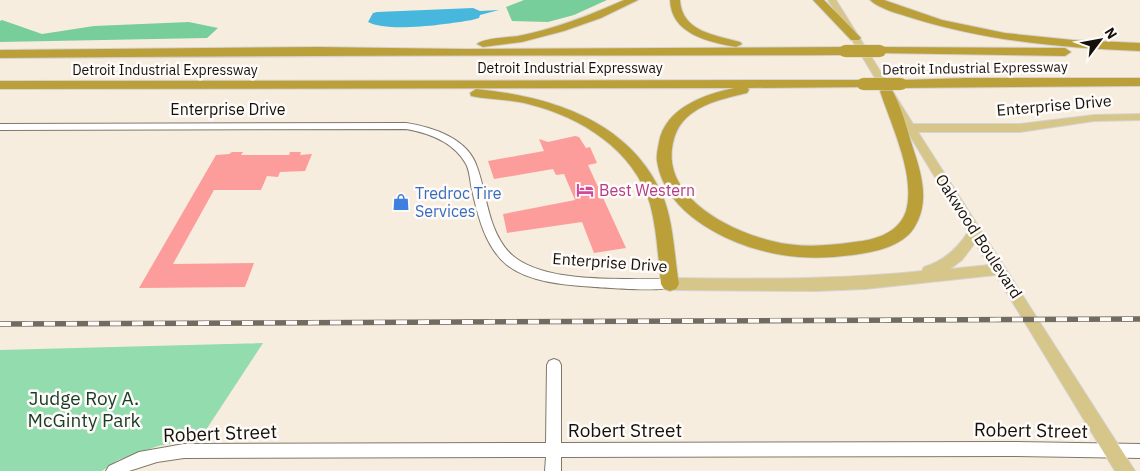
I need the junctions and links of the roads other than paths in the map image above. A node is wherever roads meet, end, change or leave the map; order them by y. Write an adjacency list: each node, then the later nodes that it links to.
1 (633, 0): 10 (highway)
2 (675, 0): 8 (highway)
3 (818, 0): 6 (highway)
4 (832, 0): 6 (main road, Oakwood Boulevard)
5 (875, 0): 7 (highway)
6 (855, 38): 18 (main road, Oakwood Boulevard)
7 (1140, 47)
8 (775, 51): 9 (highway, Detroit Industrial Expressway); 10 (highway, Detroit Industrial Expressway)
9 (845, 51): 11 (highway, Detroit Industrial Expressway, bridge)
10 (317, 52): 12 (highway, Detroit Industrial Expressway)
11 (1140, 53)
12 (0, 54)
13 (1140, 82): 15 (highway, Detroit Industrial Expressway, bridge)
14 (828, 84): 15 (highway, Detroit Industrial Expressway); 17 (highway, Detroit Industrial Expressway); 18 (highway)
15 (863, 84)
16 (0, 85): 17 (highway, Detroit Industrial Expressway)
17 (249, 85): 25 (highway)
18 (886, 90): 21 (main road, Oakwood Boulevard)
19 (1140, 117): 21 (main road, Enterprise Drive)
20 (0, 127): 25 (street, Enterprise Drive)
21 (912, 128): 22 (main road, Oakwood Boulevard)
22 (975, 232): 23 (main road, Oakwood Boulevard); 24 (main road)
23 (1000, 269): 24 (main road, Enterprise Drive); 28 (main road, Oakwood Boulevard)
24 (894, 279): 25 (main road, Enterprise Drive)
25 (670, 284)
26 (554, 365): 27 (street)
27 (554, 450): 28 (street, Robert Street); 30 (street, Robert Street); 31 (street)
28 (1114, 451): 29 (street, Robert Street); 32 (main road, Oakwood Boulevard)
29 (1140, 451)
30 (114, 471)
31 (554, 471)
32 (1126, 471)

